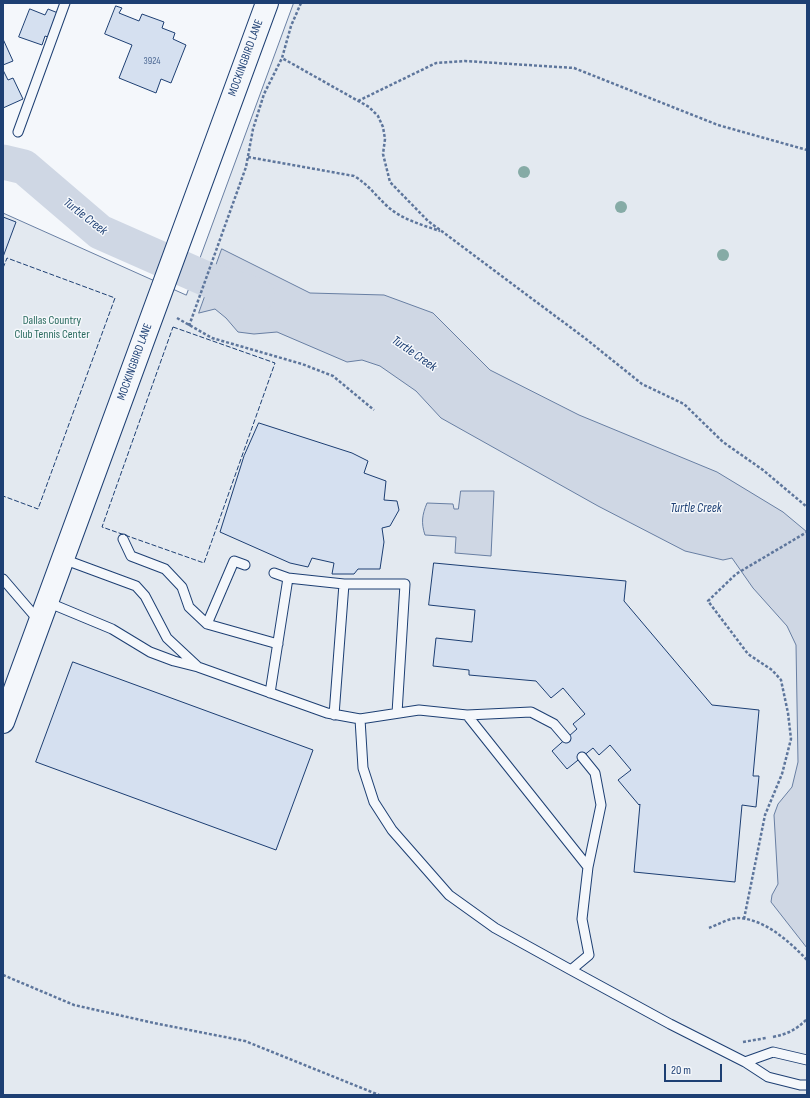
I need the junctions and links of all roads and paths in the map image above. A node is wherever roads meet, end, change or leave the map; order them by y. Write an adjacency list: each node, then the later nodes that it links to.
1 (65, 3): 6 (lane)
2 (267, 3): 16 (main road, MOCKINGBIRD LANE)
3 (301, 3): 4 (path)
4 (282, 58): 5 (path); 8 (path)
5 (358, 101): 7 (path); 9 (path)
6 (18, 132)
7 (807, 150)
8 (248, 157): 9 (path); 11 (path)
9 (442, 231): 13 (path)
10 (177, 318): 11 (path)
11 (189, 326): 12 (path)
12 (374, 410)
13 (807, 507)
14 (807, 532): 36 (path)
15 (123, 539): 24 (lane)
16 (63, 559): 22 (main road, MOCKINGBIRD LANE); 26 (lane)
17 (245, 565): 24 (lane)
18 (274, 573): 19 (lane)
19 (288, 578): 21 (lane); 25 (lane)
20 (3, 579): 23 (lane)
21 (344, 584): 28 (lane); 29 (lane)
22 (47, 602): 23 (main road, MOCKINGBIRD LANE); 26 (lane)
23 (40, 622): 32 (main road, MOCKINGBIRD LANE)
24 (207, 624): 25 (lane)
25 (278, 644): 27 (lane)
26 (198, 666): 27 (lane)
27 (270, 692): 29 (lane)
28 (397, 713): 30 (lane); 31 (lane)
29 (334, 715): 31 (lane)
30 (467, 715): 33 (lane); 35 (lane)
31 (360, 719): 39 (lane)
32 (3, 722)
33 (566, 738)
34 (582, 757): 35 (lane)
35 (588, 867): 39 (lane)
36 (744, 919): 37 (path); 38 (path)
37 (709, 928)
38 (807, 960)
39 (571, 970): 44 (lane)
40 (3, 975): 46 (path)
41 (807, 1019): 42 (path)
42 (743, 1042)
43 (807, 1060): 44 (lane)
44 (745, 1062): 45 (lane)
45 (807, 1085)
46 (379, 1095)

